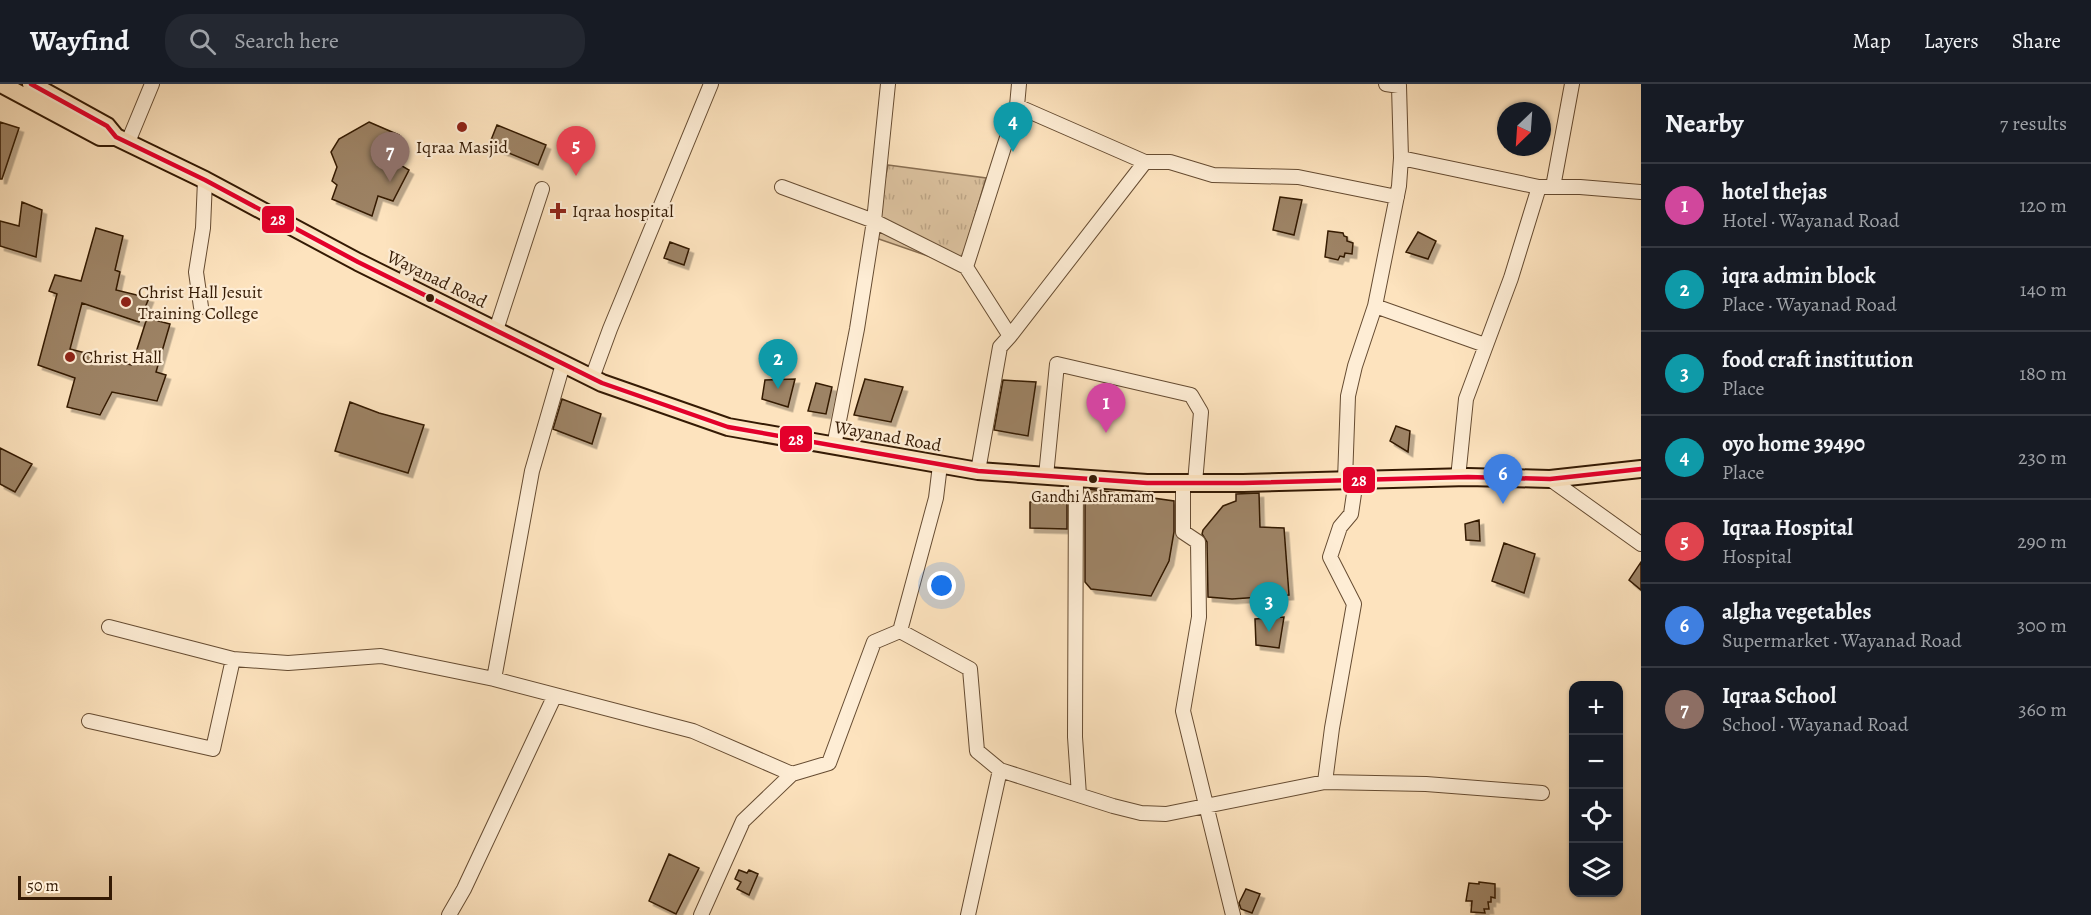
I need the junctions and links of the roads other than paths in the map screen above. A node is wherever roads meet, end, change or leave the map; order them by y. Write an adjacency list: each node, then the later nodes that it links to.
1 (1, 84): 10 (main road)
2 (31, 84): 10 (main road, Wayanad Road)
3 (152, 84): 10 (street)
4 (711, 84): 28 (street)
5 (888, 84): 20 (street)
6 (1019, 84): 9 (street)
7 (1572, 84): 15 (street)
8 (1395, 85): 11 (street)
9 (1017, 106): 12 (street); 21 (street)
10 (122, 140): 13 (main road, Wayanad Road)
11 (1401, 158): 16 (street); 19 (street)
12 (1145, 162): 19 (street); 25 (street)
13 (204, 180): 23 (street); 24 (main road, Wayanad Road)
14 (782, 187): 20 (street)
15 (1553, 187): 16 (street); 18 (street)
16 (1539, 188): 26 (street)
17 (542, 189): 24 (street)
18 (1641, 192)
19 (1397, 196): 22 (street)
20 (874, 221): 21 (street); 29 (street)
21 (966, 267): 25 (street)
22 (1375, 306): 26 (street); 37 (street)
23 (201, 307)
24 (496, 330): 27 (main road, Wayanad Road)
25 (1010, 336): 32 (street)
26 (1485, 345): 35 (street)
27 (563, 364): 28 (main road, Wayanad Road); 43 (street)
28 (592, 378): 29 (main road, Wayanad Road)
29 (834, 446): 30 (main road, Wayanad Road)
30 (940, 465): 32 (main road, Wayanad Road); 41 (street)
31 (1641, 469): 36 (main road, Wayanad Road)
32 (978, 471): 33 (main road, Wayanad Road)
33 (1046, 476): 34 (main road, Wayanad Road); 38 (street)
34 (1076, 477): 38 (main road, Wayanad Road); 50 (street)
35 (1458, 478): 36 (main road, Wayanad Road); 37 (main road, Wayanad Road)
36 (1550, 479): 39 (street)
37 (1351, 480): 38 (main road, Wayanad Road); 48 (street)
38 (1189, 483): 51 (street)
39 (1641, 544)
40 (109, 627): 42 (street)
41 (900, 631): 46 (street); 47 (street)
42 (233, 659): 43 (street); 45 (street)
43 (494, 680): 44 (street)
44 (555, 695): 47 (street); 52 (street)
45 (89, 721)
46 (1000, 770): 50 (street); 54 (street)
47 (792, 774): 53 (street)
48 (1326, 782): 49 (street); 51 (street)
49 (1542, 793)
50 (1079, 795): 51 (street)
51 (1207, 805): 55 (street)
52 (449, 915)
53 (701, 915)
54 (968, 915)
55 (1233, 915)

